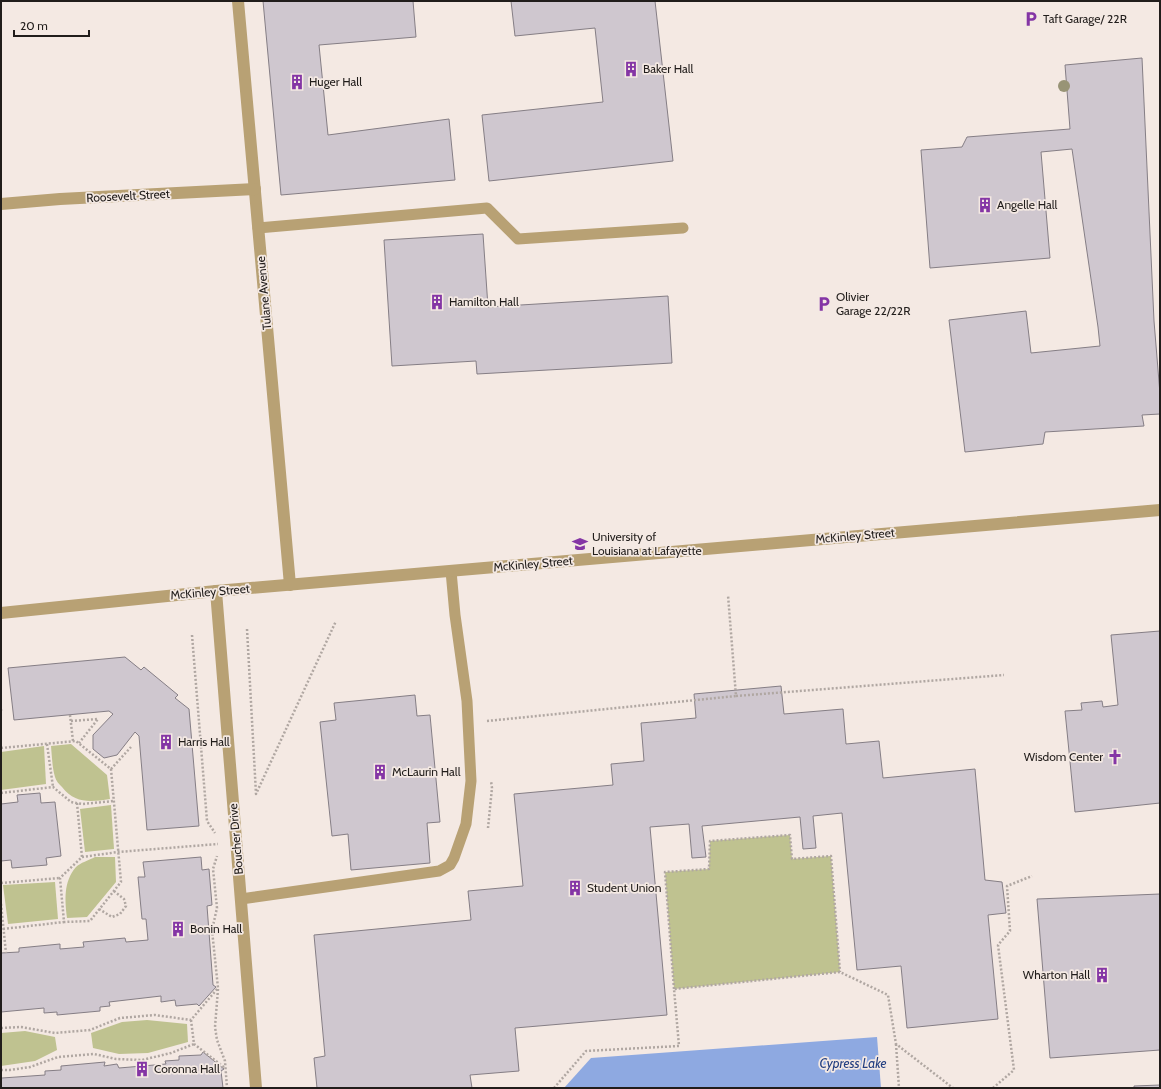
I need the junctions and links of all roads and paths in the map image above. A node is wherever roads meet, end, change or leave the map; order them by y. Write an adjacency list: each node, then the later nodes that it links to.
1 (238, 1): 2 (street, Tulane Avenue)
2 (255, 190): 3 (street, Roosevelt Street); 4 (street, Tulane Avenue)
3 (1, 204)
4 (258, 228): 5 (lane); 8 (street, Tulane Avenue)
5 (683, 228)
6 (1160, 510): 7 (street, McKinley Street)
7 (451, 571): 8 (street, McKinley Street); 44 (lane)
8 (290, 585): 9 (street, McKinley Street)
9 (216, 591): 11 (street, McKinley Street); 34 (street, Boucher Drive)
10 (728, 595): 16 (path)
11 (1, 613)
12 (336, 621): 13 (path)
13 (247, 630)
14 (192, 634): 35 (path)
15 (1004, 675): 16 (path)
16 (736, 696): 21 (path)
17 (1, 709): 18 (path)
18 (1, 713)
19 (70, 714): 20 (path)
20 (71, 721): 22 (path); 23 (path)
21 (487, 728)
22 (73, 741): 23 (path); 24 (path)
23 (79, 743): 27 (path)
24 (47, 744): 26 (path); 29 (path)
25 (131, 746): 27 (path)
26 (1, 748)
27 (111, 769): 31 (path)
28 (490, 773): 33 (path)
29 (53, 787): 30 (path); 32 (path)
30 (1, 793)
31 (114, 801): 32 (path); 37 (path)
32 (77, 803): 39 (path)
33 (488, 828)
34 (236, 842): 35 (path); 44 (street, Boucher Drive)
35 (217, 844): 36 (path); 37 (path)
36 (218, 848)
37 (118, 852): 39 (path); 43 (path)
38 (218, 852): 51 (path)
39 (82, 857): 41 (path)
40 (1032, 876): 64 (path)
41 (60, 878): 42 (path); 47 (path)
42 (1, 883)
43 (114, 891): 46 (path); 46 (path)
44 (241, 899): 60 (street, Boucher Drive)
45 (1, 904): 48 (path)
46 (99, 909): 47 (path)
47 (64, 922): 48 (path)
48 (3, 928): 49 (path)
49 (6, 953)
50 (840, 972): 52 (path); 52 (path); 56 (path)
51 (218, 988): 53 (path); 57 (path)
52 (674, 989): 61 (path)
53 (191, 1020): 54 (path); 55 (path)
54 (1, 1028)
55 (194, 1044): 57 (path); 58 (path)
56 (896, 1044): 62 (path); 63 (path)
57 (225, 1069): 59 (path)
58 (1, 1070)
59 (227, 1088)
60 (256, 1088)
61 (554, 1088)
62 (899, 1088)
63 (953, 1088)
64 (993, 1088)

